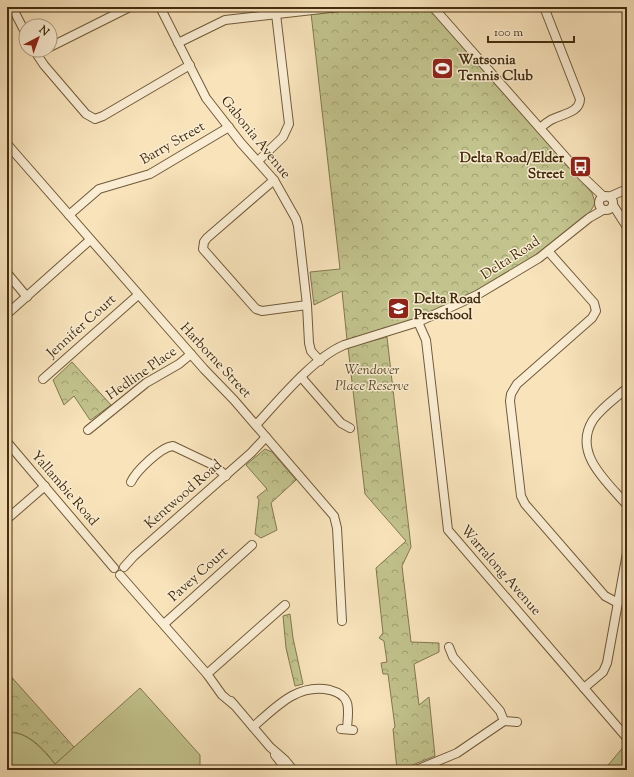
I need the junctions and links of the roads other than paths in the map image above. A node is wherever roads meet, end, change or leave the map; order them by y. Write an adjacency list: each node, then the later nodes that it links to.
1 (12, 7): 8 (street)
2 (130, 7): 9 (street)
3 (160, 7): 10 (street, Gabonia Avenue)
4 (340, 7): 7 (street)
5 (433, 7): 14 (street)
6 (544, 7): 14 (street)
7 (276, 14): 10 (street); 16 (street)
8 (18, 19)
9 (58, 43)
10 (178, 43): 12 (street, Gabonia Avenue)
11 (39, 58): 12 (street)
12 (190, 65): 13 (street, Gabonia Avenue)
13 (229, 127): 16 (street, Gabonia Avenue); 20 (street, Barry Street)
14 (540, 128): 19 (street)
15 (7, 144): 20 (street, Harborne Street)
16 (258, 161): 17 (street, Gabonia Avenue)
17 (274, 180): 27 (street, Gabonia Avenue); 27 (street)
18 (626, 190): 19 (street, Delta Road)
19 (606, 203): 21 (street); 23 (street, Delta Road)
20 (68, 215): 22 (street, Harborne Street)
21 (626, 225)
22 (90, 240): 25 (street, Harborne Street); 26 (street)
23 (548, 251): 29 (street, Delta Road); 48 (street)
24 (7, 273): 26 (street)
25 (138, 295): 30 (street, Harborne Street); 33 (street, Jennifer Court)
26 (27, 296): 28 (street)
27 (307, 305): 31 (street, Gabonia Avenue)
28 (7, 314)
29 (421, 321): 31 (street, Delta Road); 54 (street, Warralong Avenue)
30 (191, 354): 35 (street, Harborne Street); 37 (street, Hedline Place)
31 (320, 361): 32 (street, Delta Road)
32 (301, 377): 35 (street, Delta Road); 36 (street)
33 (43, 379)
34 (627, 388): 43 (street)
35 (254, 423): 38 (street, Harborne Street)
36 (350, 428)
37 (88, 430)
38 (268, 439): 40 (street, Kentwood Road); 50 (street, Harborne Street)
39 (7, 442): 42 (street, Yallambie Road)
40 (226, 476): 41 (street); 47 (street, Kentwood Road)
41 (132, 482)
42 (45, 486): 44 (street); 47 (street, Yallambie Road)
43 (627, 505)
44 (7, 520)
45 (252, 545): 51 (street, Pavey Court)
46 (627, 553): 48 (street)
47 (120, 568): 51 (street, Yallambie Road)
48 (618, 603): 54 (street)
49 (285, 605): 53 (street)
50 (342, 621)
51 (164, 624): 53 (street, Yallambie Road)
52 (449, 647): 55 (street)
53 (207, 674): 57 (street, Yallambie Road)
54 (584, 688): 59 (street, Warralong Avenue)
55 (504, 721): 56 (street); 63 (street)
56 (517, 722)
57 (253, 727): 58 (street); 60 (street, Yallambie Road)
58 (347, 729)
59 (627, 738)
60 (270, 747): 61 (street, Yallambie Road); 62 (street, Yallambie Road)
61 (287, 770)
62 (293, 770)
63 (416, 770)

